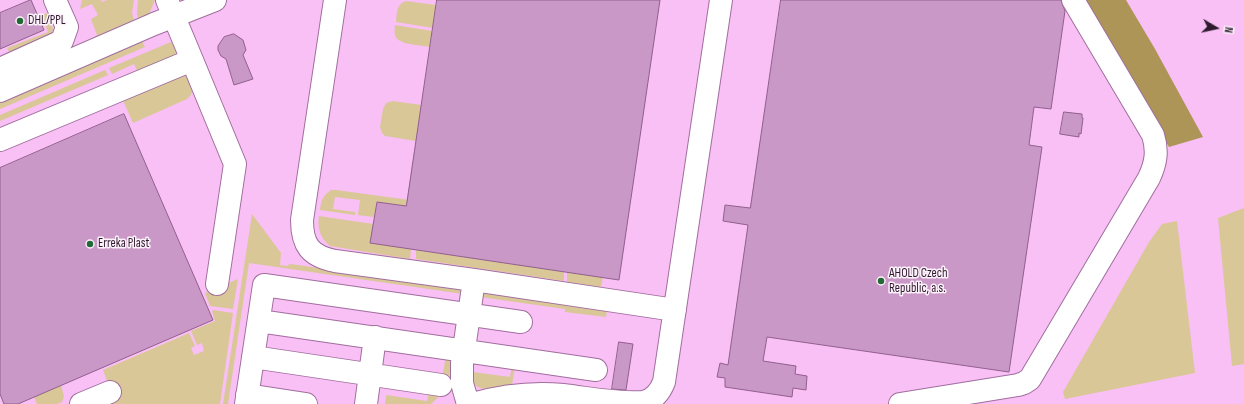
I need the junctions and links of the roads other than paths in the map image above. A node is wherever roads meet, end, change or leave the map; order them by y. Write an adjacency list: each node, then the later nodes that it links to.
1 (55, 0): 8 (lane)
2 (216, 0): 6 (lane)
3 (335, 0): 11 (lane)
4 (721, 0): 13 (lane)
5 (1073, 0): 32 (lane)
6 (171, 8): 7 (lane); 9 (lane)
7 (192, 60): 10 (lane); 12 (lane)
8 (0, 69)
9 (0, 91)
10 (0, 140)
11 (474, 280): 13 (lane); 14 (lane)
12 (217, 284)
13 (675, 310): 26 (lane)
14 (469, 314): 15 (lane); 16 (lane); 18 (lane)
15 (259, 321): 17 (lane); 19 (lane)
16 (521, 322)
17 (375, 338): 18 (lane); 21 (lane)
18 (464, 350): 20 (lane); 30 (lane)
19 (253, 357): 21 (lane); 24 (lane)
20 (596, 370)
21 (370, 374): 22 (lane); 29 (lane)
22 (441, 386)
23 (110, 392): 27 (lane)
24 (247, 400): 28 (lane)
25 (561, 400): 26 (lane); 31 (lane)
26 (655, 401)
27 (81, 404)
28 (306, 404)
29 (366, 404)
30 (468, 404)
31 (472, 404)
32 (900, 404)

